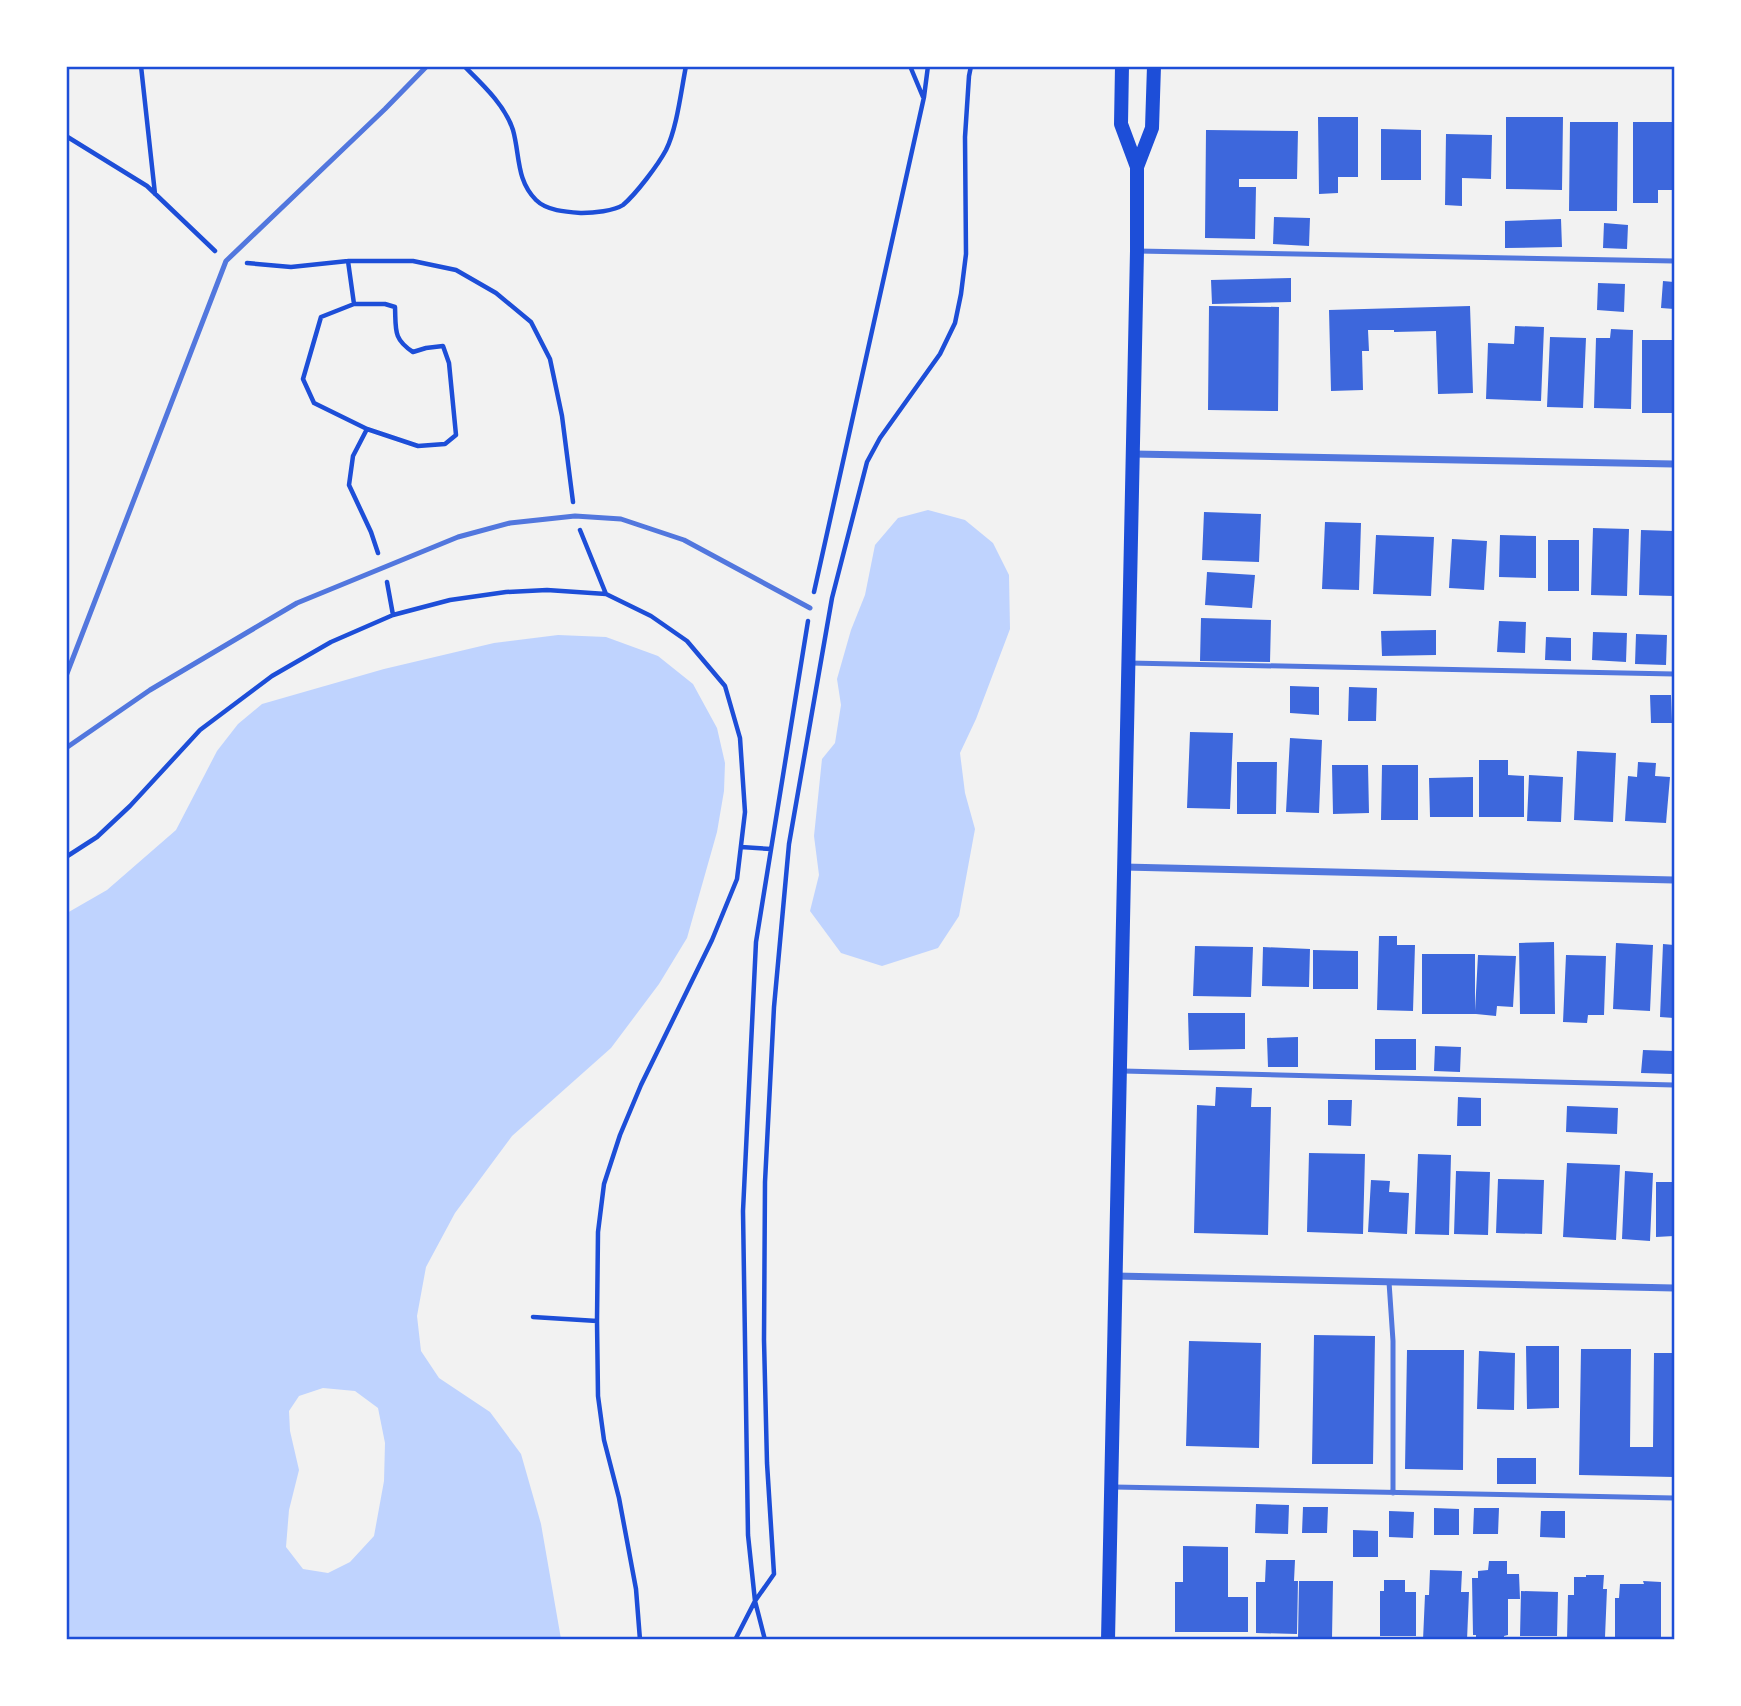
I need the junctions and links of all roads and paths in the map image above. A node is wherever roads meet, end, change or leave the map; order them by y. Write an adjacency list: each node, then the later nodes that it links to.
1 (141, 66): 13 (path)
2 (427, 66): 15 (lane)
3 (464, 66): 4 (path)
4 (685, 66)
5 (909, 66): 10 (path)
6 (928, 66): 10 (path)
7 (971, 66): 46 (path)
8 (1122, 66): 12 (main road)
9 (1154, 66): 12 (main road)
10 (924, 97): 25 (path)
11 (66, 136): 13 (path)
12 (1137, 167): 14 (main road)
13 (155, 194): 15 (path)
14 (1137, 251): 17 (lane); 20 (main road)
15 (226, 261): 16 (path); 29 (lane)
16 (348, 261): 18 (path); 22 (path)
17 (1675, 261)
18 (354, 304): 19 (path); 19 (path)
19 (367, 429): 23 (path)
20 (1133, 454): 21 (street); 27 (main road)
21 (1675, 464)
22 (575, 516): 23 (lane); 24 (path); 25 (lane)
23 (382, 568): 26 (path); 30 (lane)
24 (606, 594): 26 (path); 31 (path)
25 (810, 608): 32 (path)
26 (393, 615): 33 (path)
27 (1129, 663): 28 (lane); 34 (main road)
28 (1675, 674)
29 (66, 676)
30 (66, 748)
31 (741, 847): 32 (path); 42 (path)
32 (771, 849): 46 (path)
33 (66, 857)
34 (1124, 867): 35 (street); 36 (main road)
35 (1675, 880)
36 (1120, 1071): 37 (lane); 38 (main road)
37 (1675, 1085)
38 (1115, 1276): 39 (street); 43 (main road)
39 (1389, 1282): 40 (street); 44 (lane)
40 (1675, 1288)
41 (533, 1317): 42 (path)
42 (597, 1321): 47 (path)
43 (1111, 1487): 44 (lane); 50 (main road)
44 (1393, 1493): 45 (lane)
45 (1675, 1498)
46 (755, 1601): 48 (path); 49 (path)
47 (640, 1640)
48 (735, 1640)
49 (765, 1640)
50 (1108, 1640)

